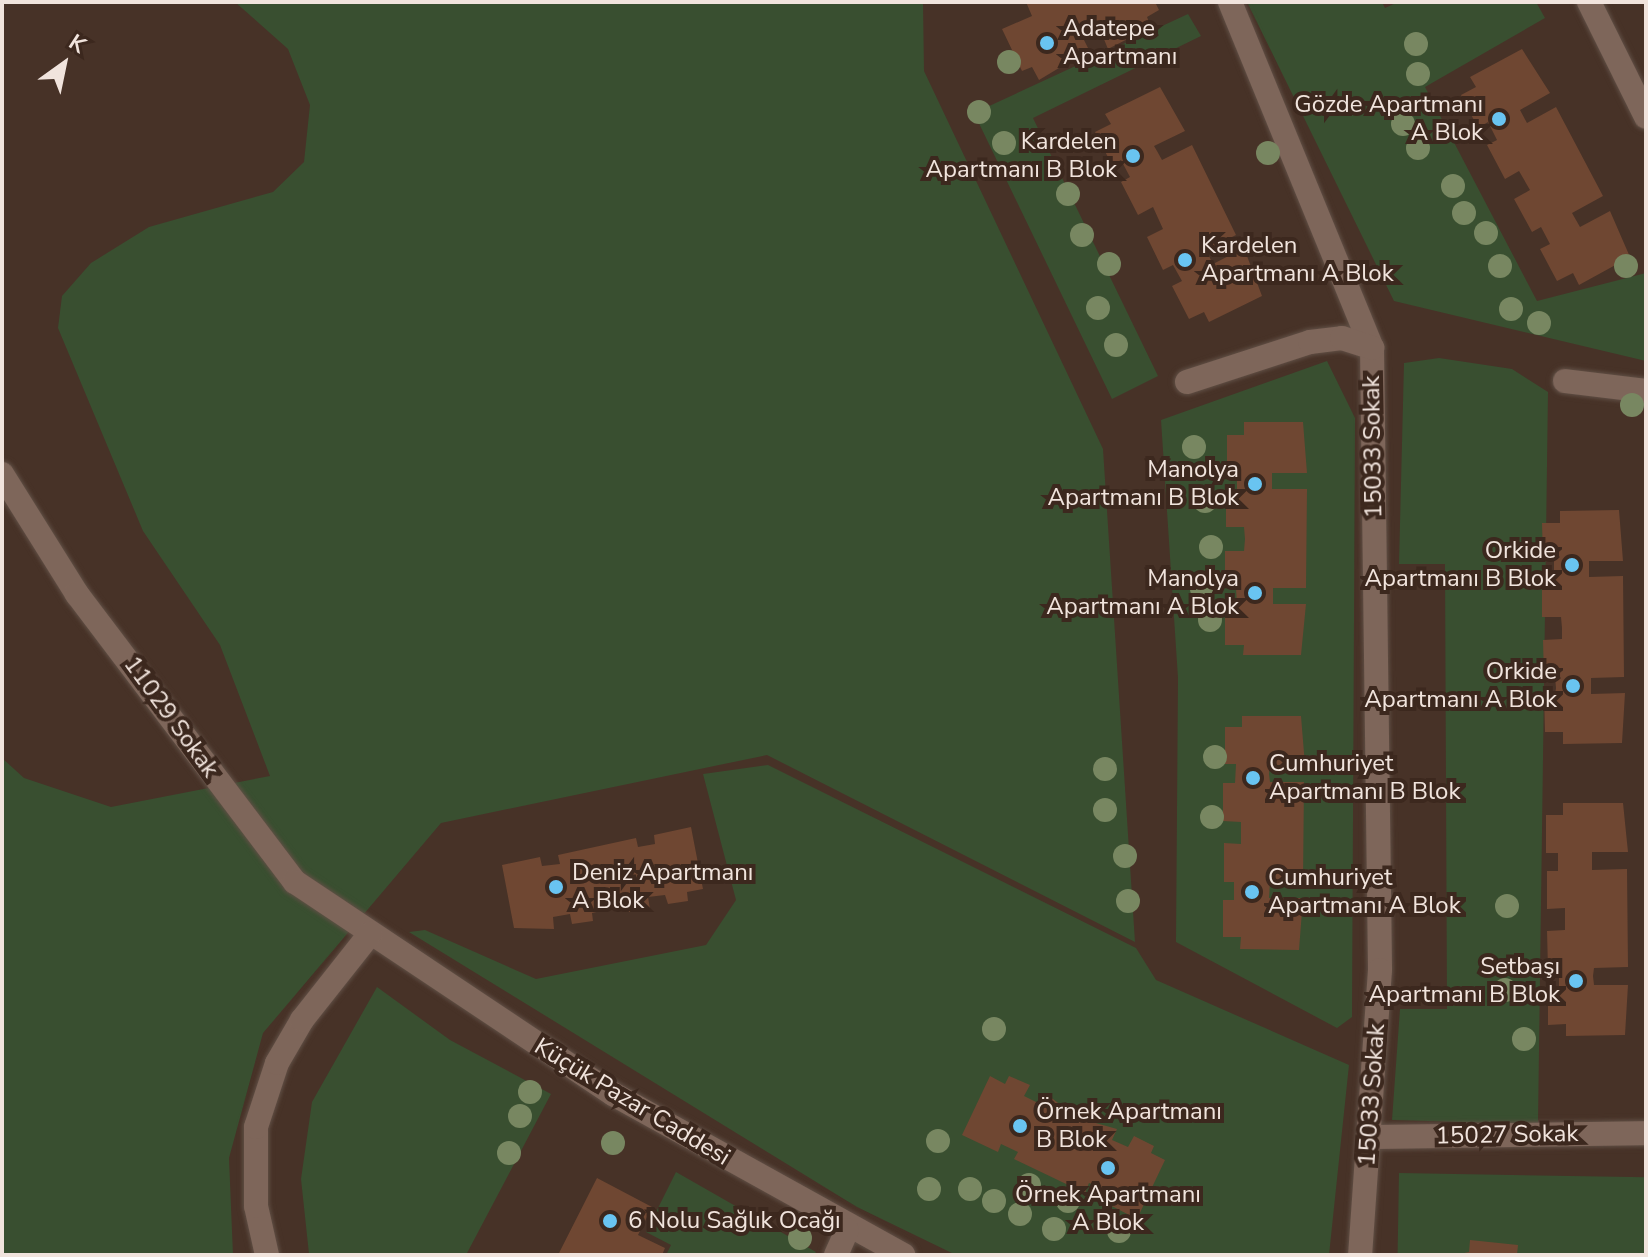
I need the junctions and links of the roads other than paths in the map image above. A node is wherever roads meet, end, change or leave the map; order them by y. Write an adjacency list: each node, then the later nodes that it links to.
1 (1230, 2): 4 (street, 15033 Sokak)
2 (1589, 2): 3 (street)
3 (1646, 117)
4 (1372, 348): 6 (street); 11 (street, 15033 Sokak)
5 (1565, 381): 7 (street)
6 (1187, 382)
7 (1646, 391)
8 (2, 474): 9 (street, 11029 Sokak)
9 (370, 934): 12 (street, Küçük Pazar Caddesi); 13 (street)
10 (1646, 1133): 11 (street, 15027 Sokak)
11 (1369, 1137): 16 (street, 15033 Sokak)
12 (847, 1230): 14 (street); 15 (street, Küçük Pazar Caddesi)
13 (267, 1255)
14 (836, 1255)
15 (903, 1255)
16 (1360, 1255)

